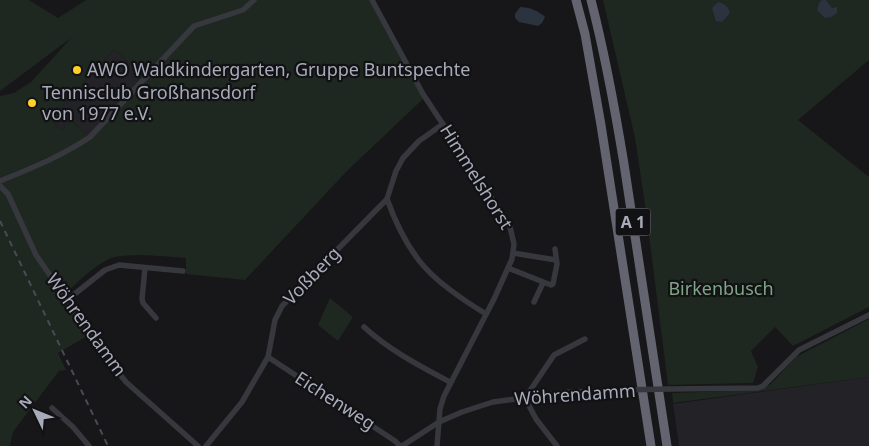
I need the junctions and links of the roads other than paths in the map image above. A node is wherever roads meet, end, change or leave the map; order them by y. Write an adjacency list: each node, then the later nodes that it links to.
1 (254, 0): 6 (street)
2 (372, 0): 5 (street, Himmelshorst)
3 (576, 0): 34 (highway, A 1)
4 (591, 0): 35 (highway, A 1)
5 (443, 124): 8 (street, Voßberg); 10 (street, Himmelshorst)
6 (0, 180)
7 (0, 186): 16 (street, Wöhrendamm)
8 (388, 199): 18 (street); 23 (street, Voßberg)
9 (555, 249): 11 (street)
10 (513, 253): 11 (street); 13 (street, Himmelshorst)
11 (556, 260): 15 (street)
12 (144, 268): 14 (street); 16 (street); 20 (street)
13 (508, 268): 15 (street); 18 (street, Himmelshorst)
14 (183, 271)
15 (543, 283): 17 (street)
16 (67, 300): 29 (street, Wöhrendamm)
17 (534, 302)
18 (486, 314): 24 (street, Himmelshorst)
19 (869, 315): 25 (street, Wöhrendamm, bridge)
20 (156, 318)
21 (364, 327): 24 (street)
22 (586, 339): 25 (street)
23 (268, 357): 30 (street, Voßberg); 31 (street, Eichenweg)
24 (450, 382): 27 (street, Himmelshorst)
25 (525, 398): 27 (street, Wöhrendamm); 33 (street)
26 (52, 408): 28 (street)
27 (439, 422): 31 (street, Wöhrendamm); 32 (street, Himmelshorst)
28 (89, 446)
29 (198, 446)
30 (206, 446)
31 (401, 446)
32 (437, 446)
33 (557, 446)
34 (651, 446)
35 (667, 446)

